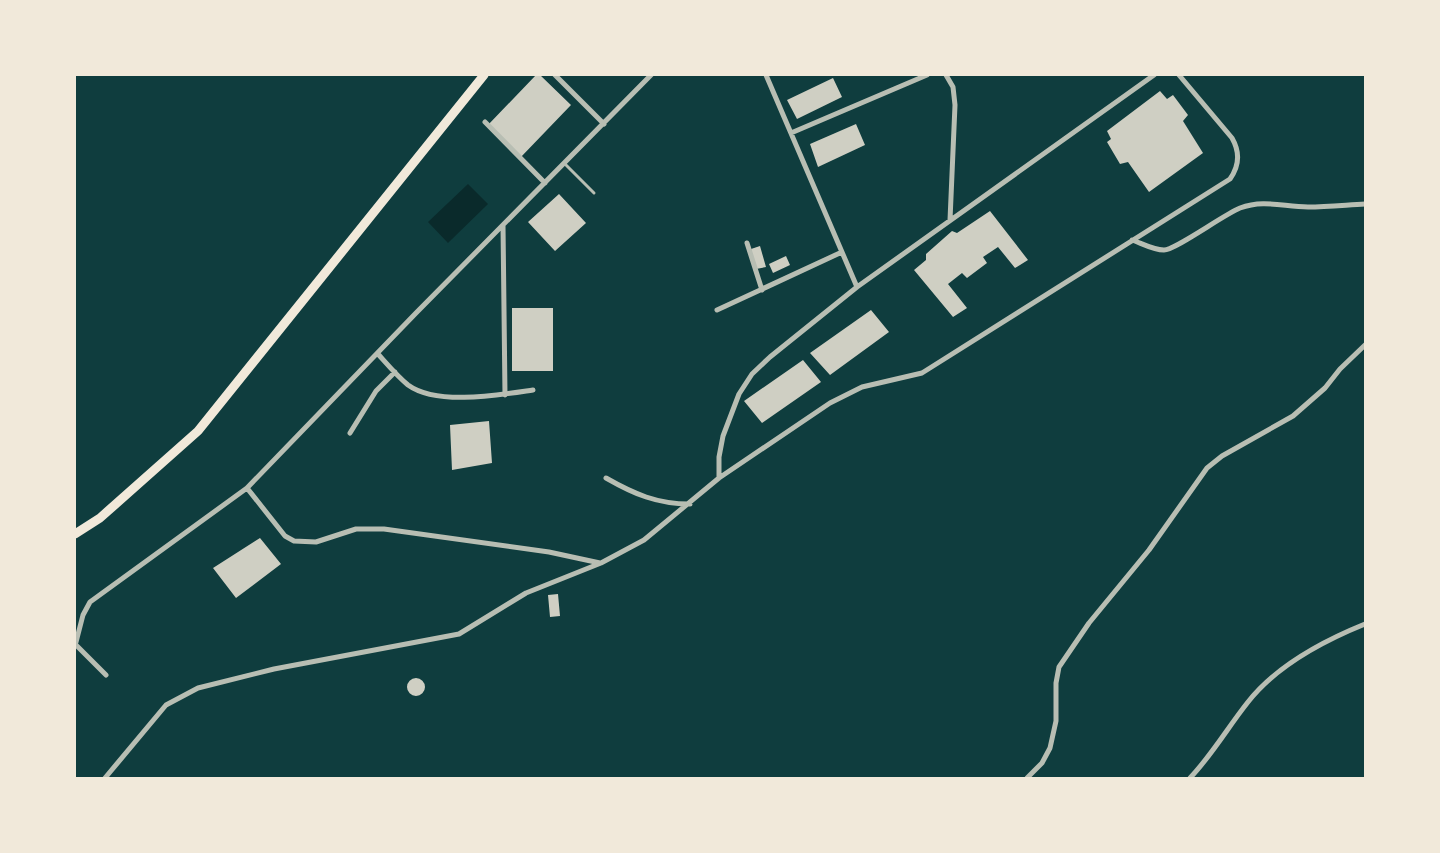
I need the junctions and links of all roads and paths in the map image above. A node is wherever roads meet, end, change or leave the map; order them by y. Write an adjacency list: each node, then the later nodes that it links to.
1 (484, 75): 34 (main road)
2 (555, 75): 10 (street)
3 (651, 75): 10 (street)
4 (766, 75): 11 (street)
5 (927, 75): 11 (street)
6 (946, 75): 16 (street)
7 (1154, 75): 16 (street)
8 (1179, 75): 18 (street)
9 (485, 122): 13 (street)
10 (604, 124): 12 (street)
11 (791, 132): 20 (street)
12 (565, 164): 13 (street); 14 (lane)
13 (545, 184): 17 (street)
14 (594, 193)
15 (1365, 204): 18 (street)
16 (950, 220): 21 (street)
17 (503, 225): 25 (street); 28 (street)
18 (1132, 240): 31 (street)
19 (747, 243): 22 (street)
20 (842, 252): 21 (street); 22 (street)
21 (857, 287): 31 (street)
22 (762, 290): 23 (street)
23 (717, 310)
24 (1365, 345): 40 (street)
25 (378, 354): 26 (street); 32 (street)
26 (395, 372): 28 (street); 29 (street)
27 (533, 390): 28 (street)
28 (505, 394)
29 (350, 433)
30 (606, 478): 33 (street)
31 (718, 478): 33 (street)
32 (247, 488): 35 (street); 37 (street)
33 (690, 504): 35 (street)
34 (75, 534)
35 (601, 564): 39 (street)
36 (1365, 624): 41 (street)
37 (76, 646): 38 (street)
38 (106, 675)
39 (105, 778)
40 (1026, 778)
41 (1190, 778)

